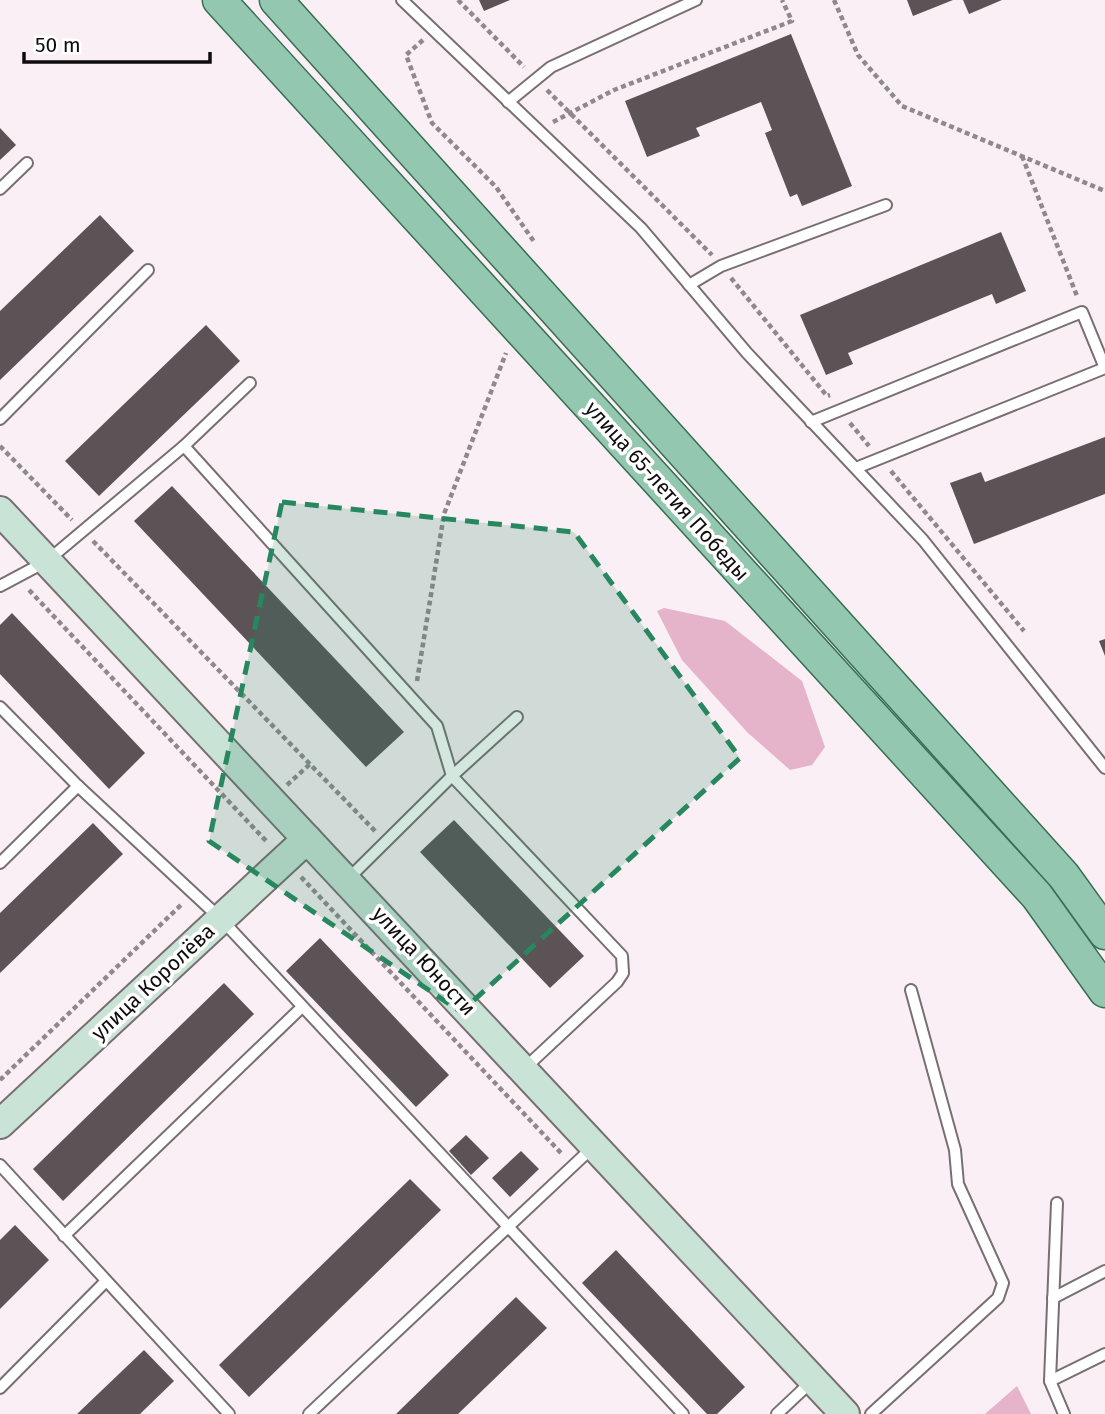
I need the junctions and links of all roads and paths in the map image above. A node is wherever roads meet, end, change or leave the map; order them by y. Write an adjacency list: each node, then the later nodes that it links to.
1 (219, 0): 46 (main road, улица 65-летия Победы)
2 (276, 0): 44 (main road, улица 65-летия Победы)
3 (402, 0): 7 (lane)
4 (696, 0): 7 (lane)
5 (782, 0): 8 (path)
6 (834, 0): 11 (path)
7 (508, 102): 8 (lane)
8 (538, 129): 14 (lane)
9 (27, 163): 10 (lane)
10 (0, 189)
11 (1105, 191)
12 (886, 205): 14 (lane)
13 (148, 270): 19 (lane)
14 (689, 285): 20 (lane)
15 (506, 352): 31 (path)
16 (250, 383): 22 (lane)
17 (827, 396): 18 (path)
18 (839, 411): 20 (lane); 23 (path); 23 (lane)
19 (0, 419)
20 (811, 422): 24 (lane)
21 (0, 446): 26 (path)
22 (184, 446): 26 (lane); 31 (lane)
23 (880, 458): 24 (lane); 30 (path)
24 (856, 468): 34 (lane)
25 (0, 511): 27 (street, улица Юности)
26 (83, 531): 27 (lane); 38 (path)
27 (47, 561): 28 (lane); 37 (street, улица Юности)
28 (17, 578): 29 (lane); 39 (path)
29 (0, 586)
30 (1024, 631)
31 (414, 700): 35 (lane)
32 (0, 707): 36 (lane)
33 (517, 717): 35 (lane)
34 (1105, 768)
35 (452, 776): 38 (lane); 48 (lane)
36 (78, 786): 40 (lane); 42 (lane)
37 (307, 839): 39 (street, улица Королёва); 41 (street, улица Юности)
38 (386, 841): 41 (lane)
39 (284, 860): 43 (street, улица Королёва); 53 (path)
40 (0, 863)
41 (347, 880): 48 (street, улица Юности)
42 (193, 894): 43 (lane); 49 (path)
43 (221, 919): 47 (lane); 50 (street, улица Королёва)
44 (1105, 933)
45 (911, 990): 69 (lane)
46 (1105, 992)
47 (302, 1007): 55 (lane); 56 (lane)
48 (524, 1068): 51 (street, улица Юности)
49 (0, 1080)
50 (0, 1124)
51 (595, 1145): 53 (lane); 61 (street, улица Юности)
52 (0, 1166): 56 (lane)
53 (573, 1166): 55 (lane)
54 (1057, 1203): 59 (lane)
55 (508, 1228): 65 (lane); 66 (lane)
56 (64, 1236): 58 (lane)
57 (1105, 1271): 59 (lane)
58 (106, 1281): 63 (lane); 64 (lane)
59 (1053, 1298): 62 (lane)
60 (1105, 1354): 62 (lane)
61 (814, 1379): 67 (lane); 68 (street, улица Юности)
62 (1050, 1381): 70 (lane)
63 (0, 1388)
64 (229, 1414)
65 (309, 1414)
66 (683, 1414)
67 (777, 1414)
68 (845, 1414)
69 (871, 1414)
70 (1064, 1414)

